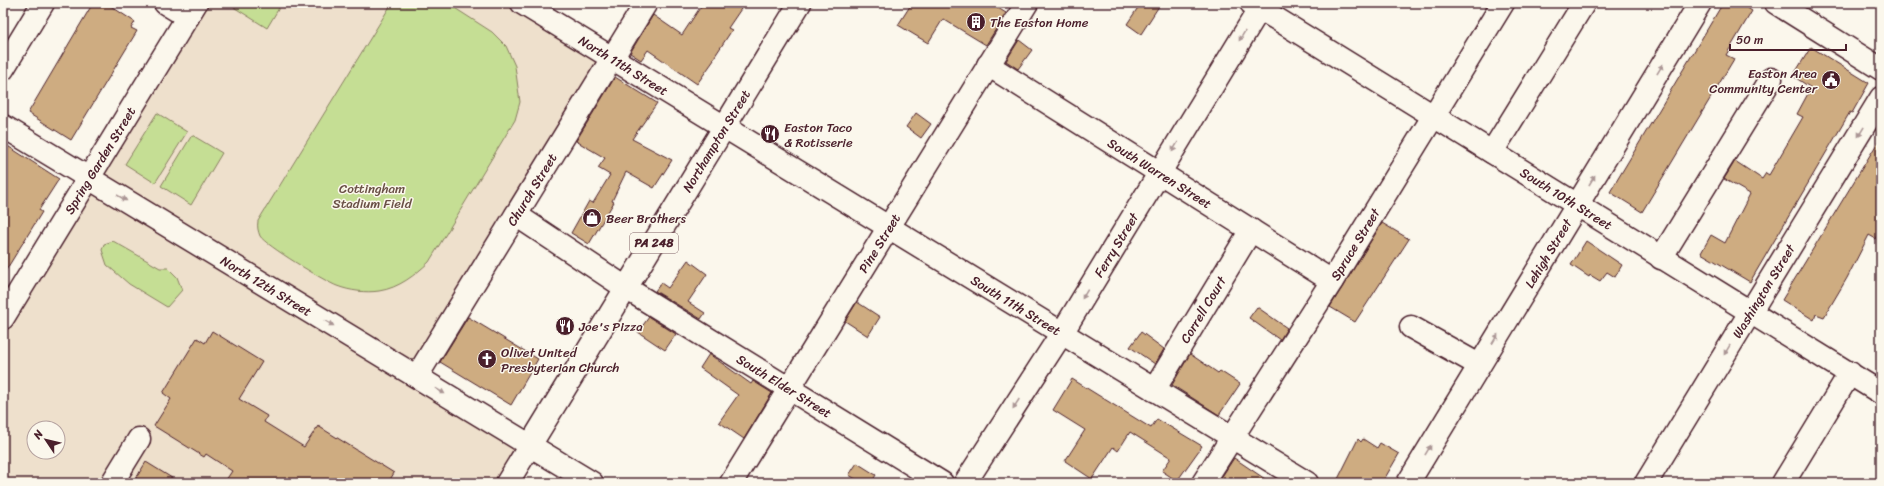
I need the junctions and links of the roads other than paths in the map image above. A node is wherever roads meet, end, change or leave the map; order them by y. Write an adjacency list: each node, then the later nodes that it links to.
1 (43, 3): 15 (street)
2 (165, 3): 12 (street)
3 (522, 3): 13 (street, North 11th Street)
4 (646, 3): 13 (street, Church Street)
5 (800, 3): 21 (street, Northampton Street / PA 248)
6 (1026, 3): 14 (street, Pine Street)
7 (1502, 3): 19 (street, Spruce Street)
8 (1584, 3): 22 (street)
9 (1700, 3): 25 (street, Lehigh Street, one-way to 9)
10 (1776, 3): 16 (street)
11 (1258, 5): 19 (street, South 10th Street); 23 (street, Ferry Street, one-way to 23)
12 (192, 10): 24 (street, Spring Garden Street)
13 (612, 58): 21 (street, North 11th Street); 26 (street, Church Street)
14 (988, 65): 23 (street, South Warren Street); 27 (street, Pine Street)
15 (3, 69)
16 (1881, 69)
17 (1770, 79): 29 (street)
18 (1881, 98): 32 (street, Washington Street, one-way to 32)
19 (1433, 115): 22 (street, South 10th Street); 30 (street, Spruce Street)
20 (3, 126): 24 (street, North 12th Street)
21 (725, 127): 27 (street, South 11th Street); 31 (street, Northampton Street / PA 248)
22 (1492, 152): 25 (street, South 10th Street)
23 (1159, 173): 28 (street, South Warren Street); 35 (street, Ferry Street, one-way to 35)
24 (89, 178): 33 (street, Spring Garden Street); 38 (street, North 12th Street, one-way to 38)
25 (1576, 205): 29 (street, South 10th Street); 36 (street, Lehigh Street, one-way to 25)
26 (516, 215): 31 (street, South Elder Street); 38 (street, Church Street)
27 (889, 227): 35 (street, South 11th Street); 39 (street, Pine Street)
28 (1251, 230): 30 (street, South Warren Street); 40 (street, Correll Court)
29 (1661, 258): 32 (street, South 10th Street)
30 (1332, 281): 42 (street, Spruce Street)
31 (626, 288): 39 (street, South Elder Street); 44 (street, Northampton Street / PA 248)
32 (1750, 312): 37 (street, South 10th Street); 46 (street, Washington Street, one-way to 46)
33 (3, 318)
34 (1411, 327): 36 (street)
35 (1062, 333): 40 (street, South 11th Street); 52 (street, Ferry Street, one-way to 52)
36 (1479, 365): 54 (street, Lehigh Street, one-way to 36)
37 (1850, 373): 41 (street, South 10th Street); 55 (street)
38 (417, 376): 44 (street, North 12th Street, one-way to 44)
39 (788, 388): 50 (street, Pine Street); 51 (street, South Elder Street)
40 (1154, 390): 42 (street, South 11th Street)
41 (1881, 393)
42 (1233, 438): 45 (street, South 11th Street); 53 (street, Spruce Street)
43 (139, 439): 47 (street)
44 (530, 445): 48 (street, Northampton Street / PA 248); 49 (street, North 12th Street)
45 (1297, 480)
46 (1652, 481)
47 (112, 483)
48 (507, 483)
49 (592, 483)
50 (731, 483)
51 (942, 483)
52 (965, 483)
53 (1203, 483)
54 (1408, 483)
55 (1783, 483)

